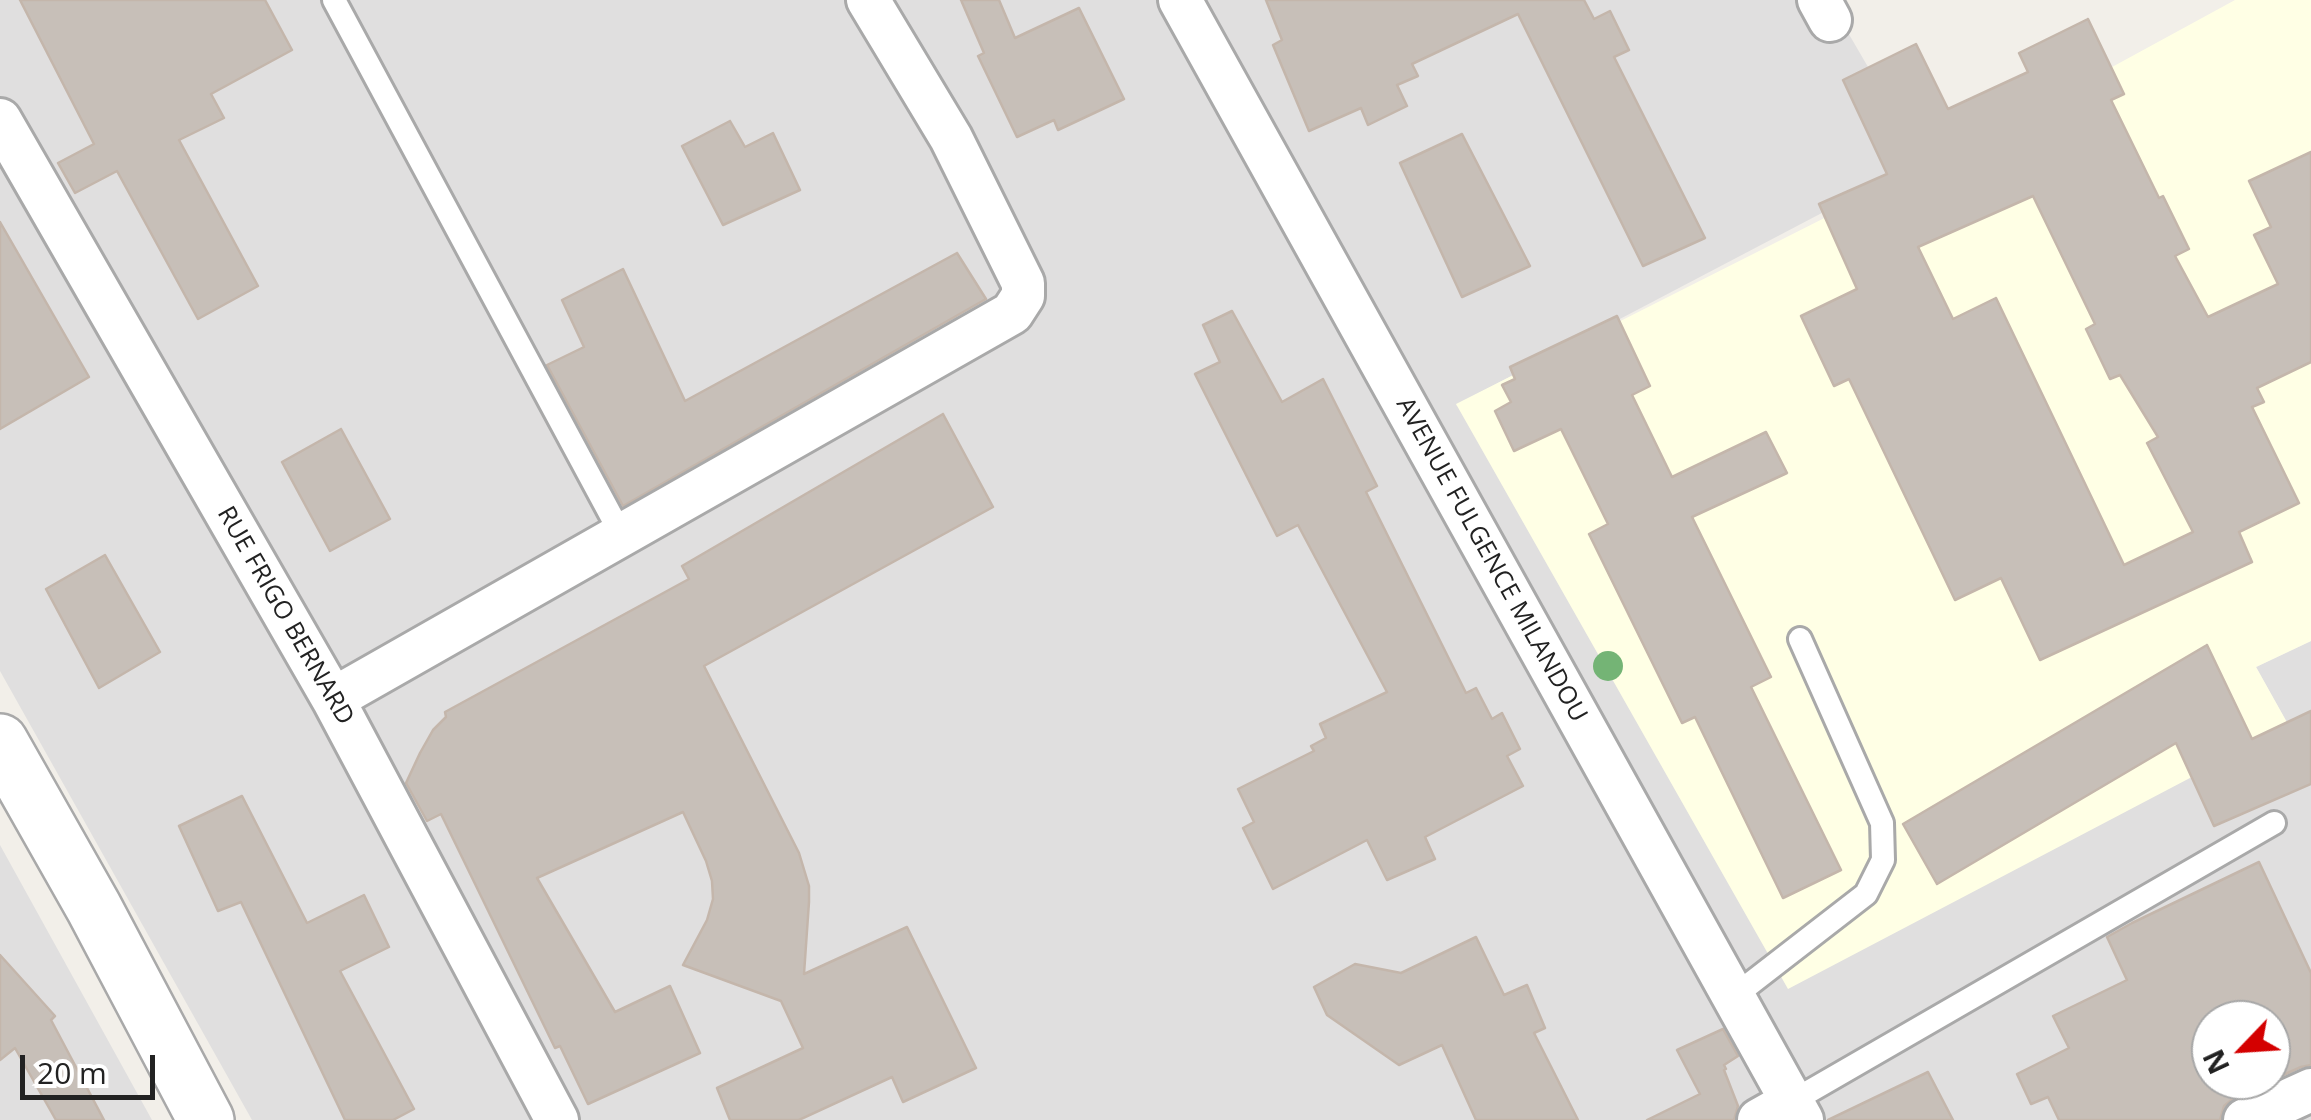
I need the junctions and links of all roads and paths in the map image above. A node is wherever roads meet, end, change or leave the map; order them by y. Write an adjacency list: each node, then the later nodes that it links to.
1 (334, 0): 5 (lane)
2 (868, 0): 5 (street)
3 (1180, 0): 10 (street, AVENUE FULGENCE MILANDOU)
4 (0, 120): 7 (street, RUE FRIGO BERNARD)
5 (621, 534): 7 (street)
6 (1800, 639): 10 (lane)
7 (333, 699): 14 (street, RUE FRIGO BERNARD)
8 (0, 742): 13 (street)
9 (2274, 823): 12 (lane)
10 (1732, 997): 12 (street, AVENUE FULGENCE MILANDOU)
11 (2311, 1090): 15 (street)
12 (1784, 1114)
13 (206, 1120)
14 (557, 1120)
15 (2245, 1120)

